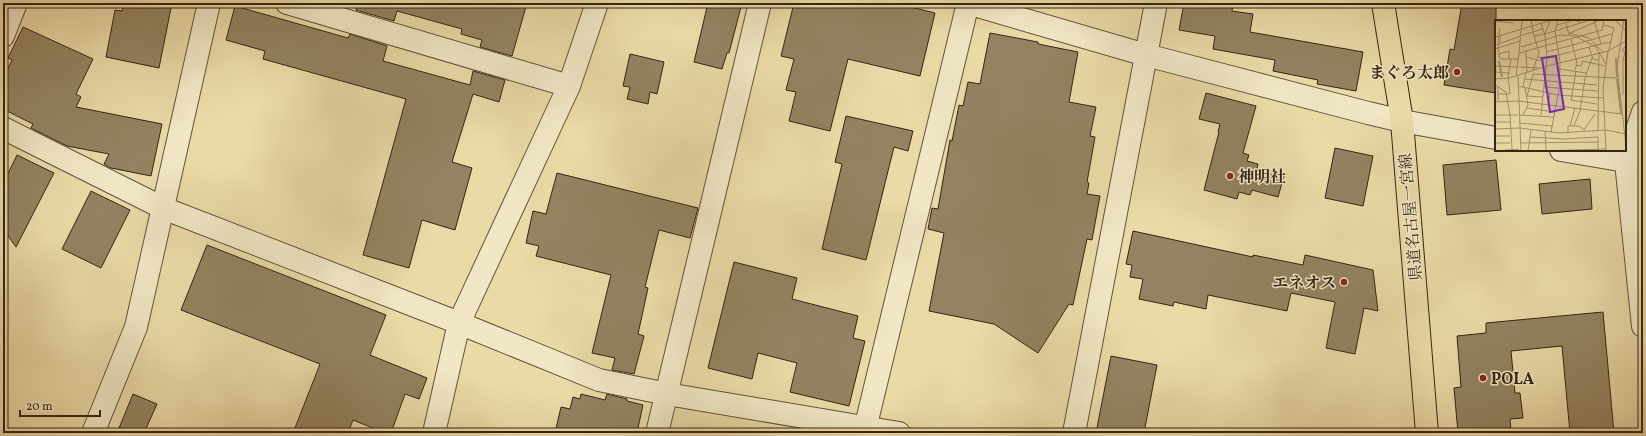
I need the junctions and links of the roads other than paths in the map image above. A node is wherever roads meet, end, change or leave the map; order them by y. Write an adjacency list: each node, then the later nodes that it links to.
1 (16, 3): 9 (street)
2 (209, 3): 18 (street)
3 (287, 3): 11 (street)
4 (597, 3): 11 (street)
5 (760, 3): 21 (street)
6 (968, 3): 10 (street); 22 (street)
7 (1156, 3): 10 (street)
8 (1383, 3): 13 (main road, 県道名古屋一宮線)
9 (3, 36)
10 (1146, 55): 13 (street); 27 (street)
11 (569, 86): 19 (street)
12 (1643, 112): 17 (street)
13 (1402, 121): 15 (street); 28 (main road, 県道名古屋一宮線)
14 (3, 128): 18 (street)
15 (1495, 138)
16 (1567, 151): 17 (street)
17 (1635, 163): 20 (street)
18 (163, 208): 19 (street); 23 (street)
19 (459, 323): 21 (street); 24 (street)
20 (1643, 326)
21 (667, 394): 22 (street); 25 (street)
22 (865, 430): 26 (street)
23 (93, 433)
24 (434, 433)
25 (657, 433)
26 (899, 433)
27 (1074, 433)
28 (1427, 433)

